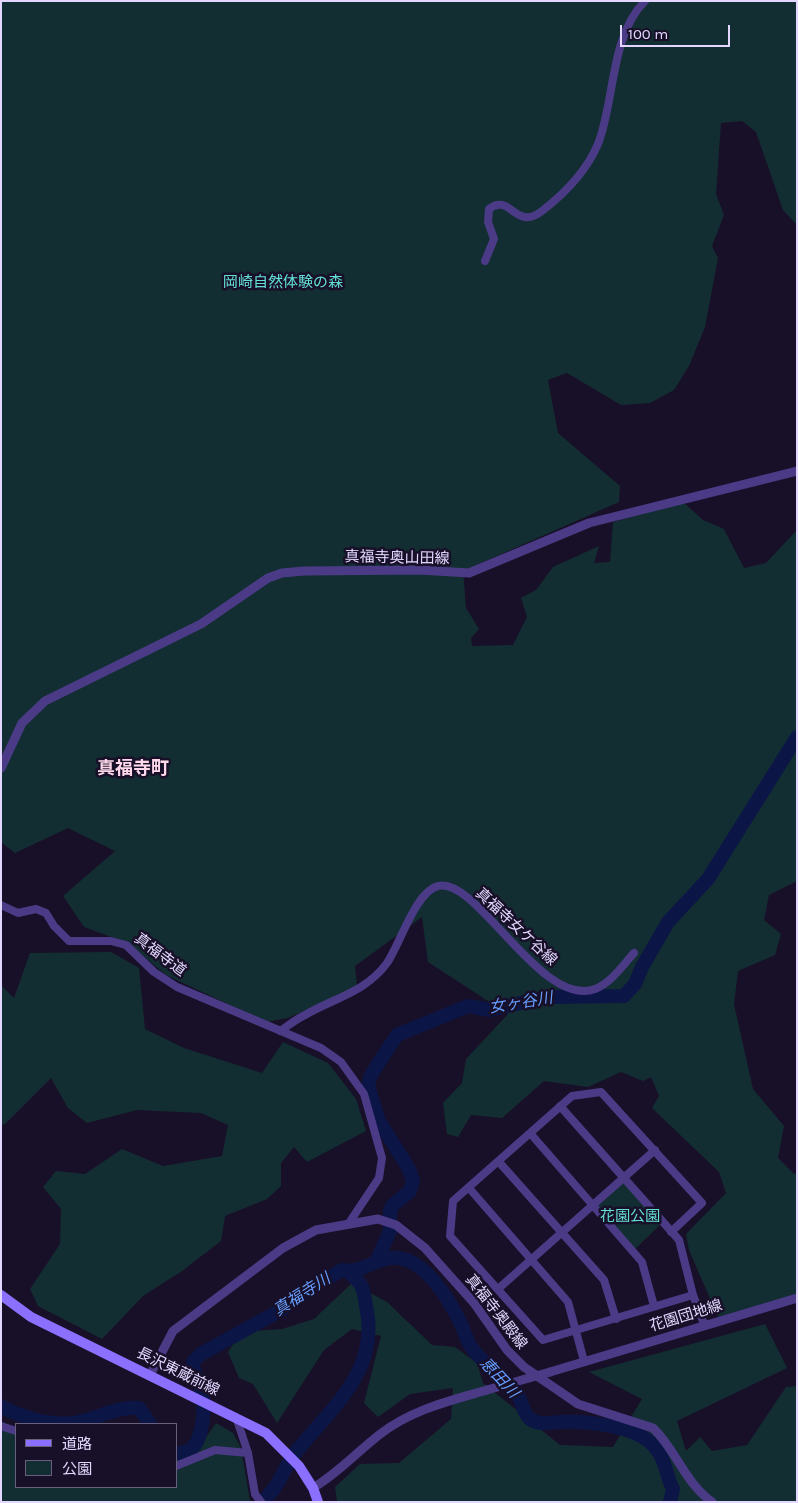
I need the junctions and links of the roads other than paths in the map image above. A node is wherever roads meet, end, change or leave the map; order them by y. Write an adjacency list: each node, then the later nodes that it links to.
1 (645, 1): 2 (street)
2 (485, 261)
3 (797, 471): 4 (street, 真福寺奥山田線)
4 (1, 768)
5 (1, 905): 7 (street, 真福寺道)
6 (634, 953): 7 (street, 真福寺女ケ谷線)
7 (280, 1032): 15 (street, 真福寺道)
8 (560, 1106): 9 (street); 10 (street); 12 (street)
9 (530, 1133): 11 (street); 14 (street)
10 (655, 1150): 12 (street); 16 (street)
11 (499, 1162): 13 (street); 17 (street)
12 (624, 1178): 14 (street); 16 (street)
13 (469, 1188): 18 (street); 19 (street)
14 (593, 1206): 17 (street); 23 (street)
15 (349, 1223): 28 (street, 真福寺奥殿線); 37 (street, 真福寺奥殿線)
16 (671, 1232): 20 (street)
17 (562, 1233): 18 (street); 24 (street)
18 (531, 1260): 19 (street); 26 (street)
19 (498, 1289): 26 (street)
20 (693, 1294): 23 (street); 25 (street)
21 (1, 1296): 28 (main road, 長沢東蔵前線)
22 (797, 1298): 25 (street, 花園団地線)
23 (654, 1306): 24 (street)
24 (616, 1319): 26 (street)
25 (704, 1324): 27 (street, 花園団地線)
26 (575, 1331): 27 (street)
27 (584, 1361): 34 (street, 花園団地線, bridge)
28 (150, 1375): 29 (main road, 長沢東蔵前線)
29 (236, 1417): 32 (street); 34 (main road, 長沢東蔵前線)
30 (1, 1426): 31 (street)
31 (15, 1431)
32 (248, 1453): 33 (street); 35 (street)
33 (178, 1465)
34 (313, 1488): 36 (main road, 長沢東蔵前線)
35 (258, 1499)
36 (318, 1502)
37 (712, 1502)

